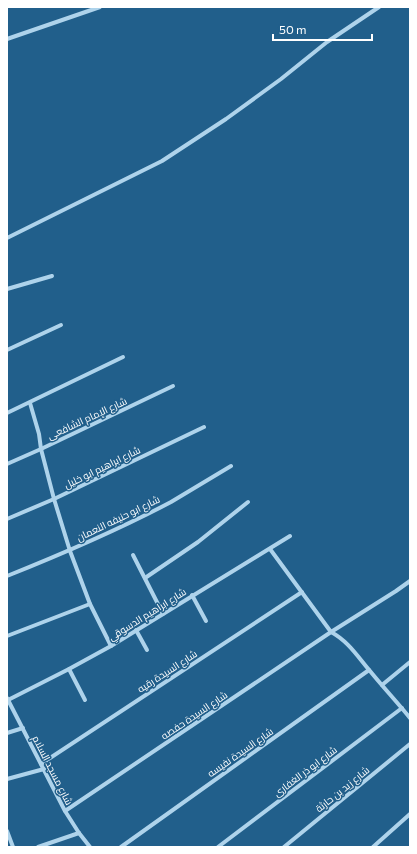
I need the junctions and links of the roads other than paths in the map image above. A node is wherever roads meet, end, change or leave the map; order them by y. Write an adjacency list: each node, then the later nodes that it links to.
1 (100, 7): 3 (street)
2 (379, 7): 4 (street)
3 (7, 39)
4 (7, 238)
5 (52, 276): 6 (street)
6 (7, 289)
7 (61, 325): 8 (street)
8 (7, 350)
9 (123, 357): 11 (street)
10 (173, 386): 14 (street, شارع الإمام الشافعى)
11 (30, 402): 12 (street); 14 (street)
12 (7, 413)
13 (204, 427): 17 (street, شارع ابراهيم ابو خليل)
14 (42, 449): 15 (street, شارع الإمام الشافعى); 17 (street)
15 (7, 464)
16 (231, 466): 22 (street, شارع ابو حنيفه النعمان)
17 (54, 499): 19 (street, شارع ابراهيم ابو خليل); 22 (street)
18 (248, 502): 25 (street)
19 (7, 519)
20 (290, 536): 21 (street, شارع ابراهيم الدسوقي)
21 (270, 549): 27 (street); 28 (street, شارع ابراهيم الدسوقي)
22 (70, 551): 24 (street, شارع ابو حنيفه النعمان); 29 (street)
23 (134, 555): 25 (street)
24 (7, 576)
25 (145, 578): 30 (street)
26 (410, 581): 33 (street, شارع السيدة حفصه)
27 (302, 592): 33 (street); 48 (street, شارع السيدة رقيه)
28 (192, 596): 30 (street, شارع ابراهيم الدسوقي); 31 (street)
29 (90, 604): 34 (street); 35 (street)
30 (163, 614): 32 (street, شارع ابراهيم الدسوقي)
31 (206, 621)
32 (136, 630): 35 (street, شارع ابراهيم الدسوقي); 36 (street)
33 (332, 632): 39 (street); 51 (street, شارع السيدة حفصه)
34 (7, 636)
35 (111, 646): 38 (street, شارع ابراهيم الدسوقي)
36 (146, 650)
37 (410, 662): 40 (street)
38 (69, 669): 41 (street, شارع ابراهيم الدسوقي); 42 (street)
39 (369, 670): 40 (street); 58 (street, شارع السيدة نفيسه)
40 (382, 685): 43 (street)
41 (8, 699): 45 (street, شارع مسجد السلام)
42 (86, 700)
43 (402, 708): 44 (street); 59 (street, شارع ابو ذر الغفارى)
44 (410, 718)
45 (23, 728): 46 (street); 48 (street, شارع مسجد السلام)
46 (7, 733)
47 (410, 744): 60 (street, شارع زيد بن حارثة)
48 (41, 764): 49 (street, شارع مسجد السلام)
49 (44, 769): 50 (street); 51 (street, شارع مسجد السلام)
50 (7, 779)
51 (65, 811): 54 (street, شارع مسجد السلام)
52 (410, 814): 61 (street)
53 (7, 831): 55 (street)
54 (79, 833): 56 (street); 57 (street, شارع مسجد السلام)
55 (13, 847)
56 (38, 847)
57 (90, 847)
58 (121, 847)
59 (218, 847)
60 (284, 847)
61 (372, 847)

